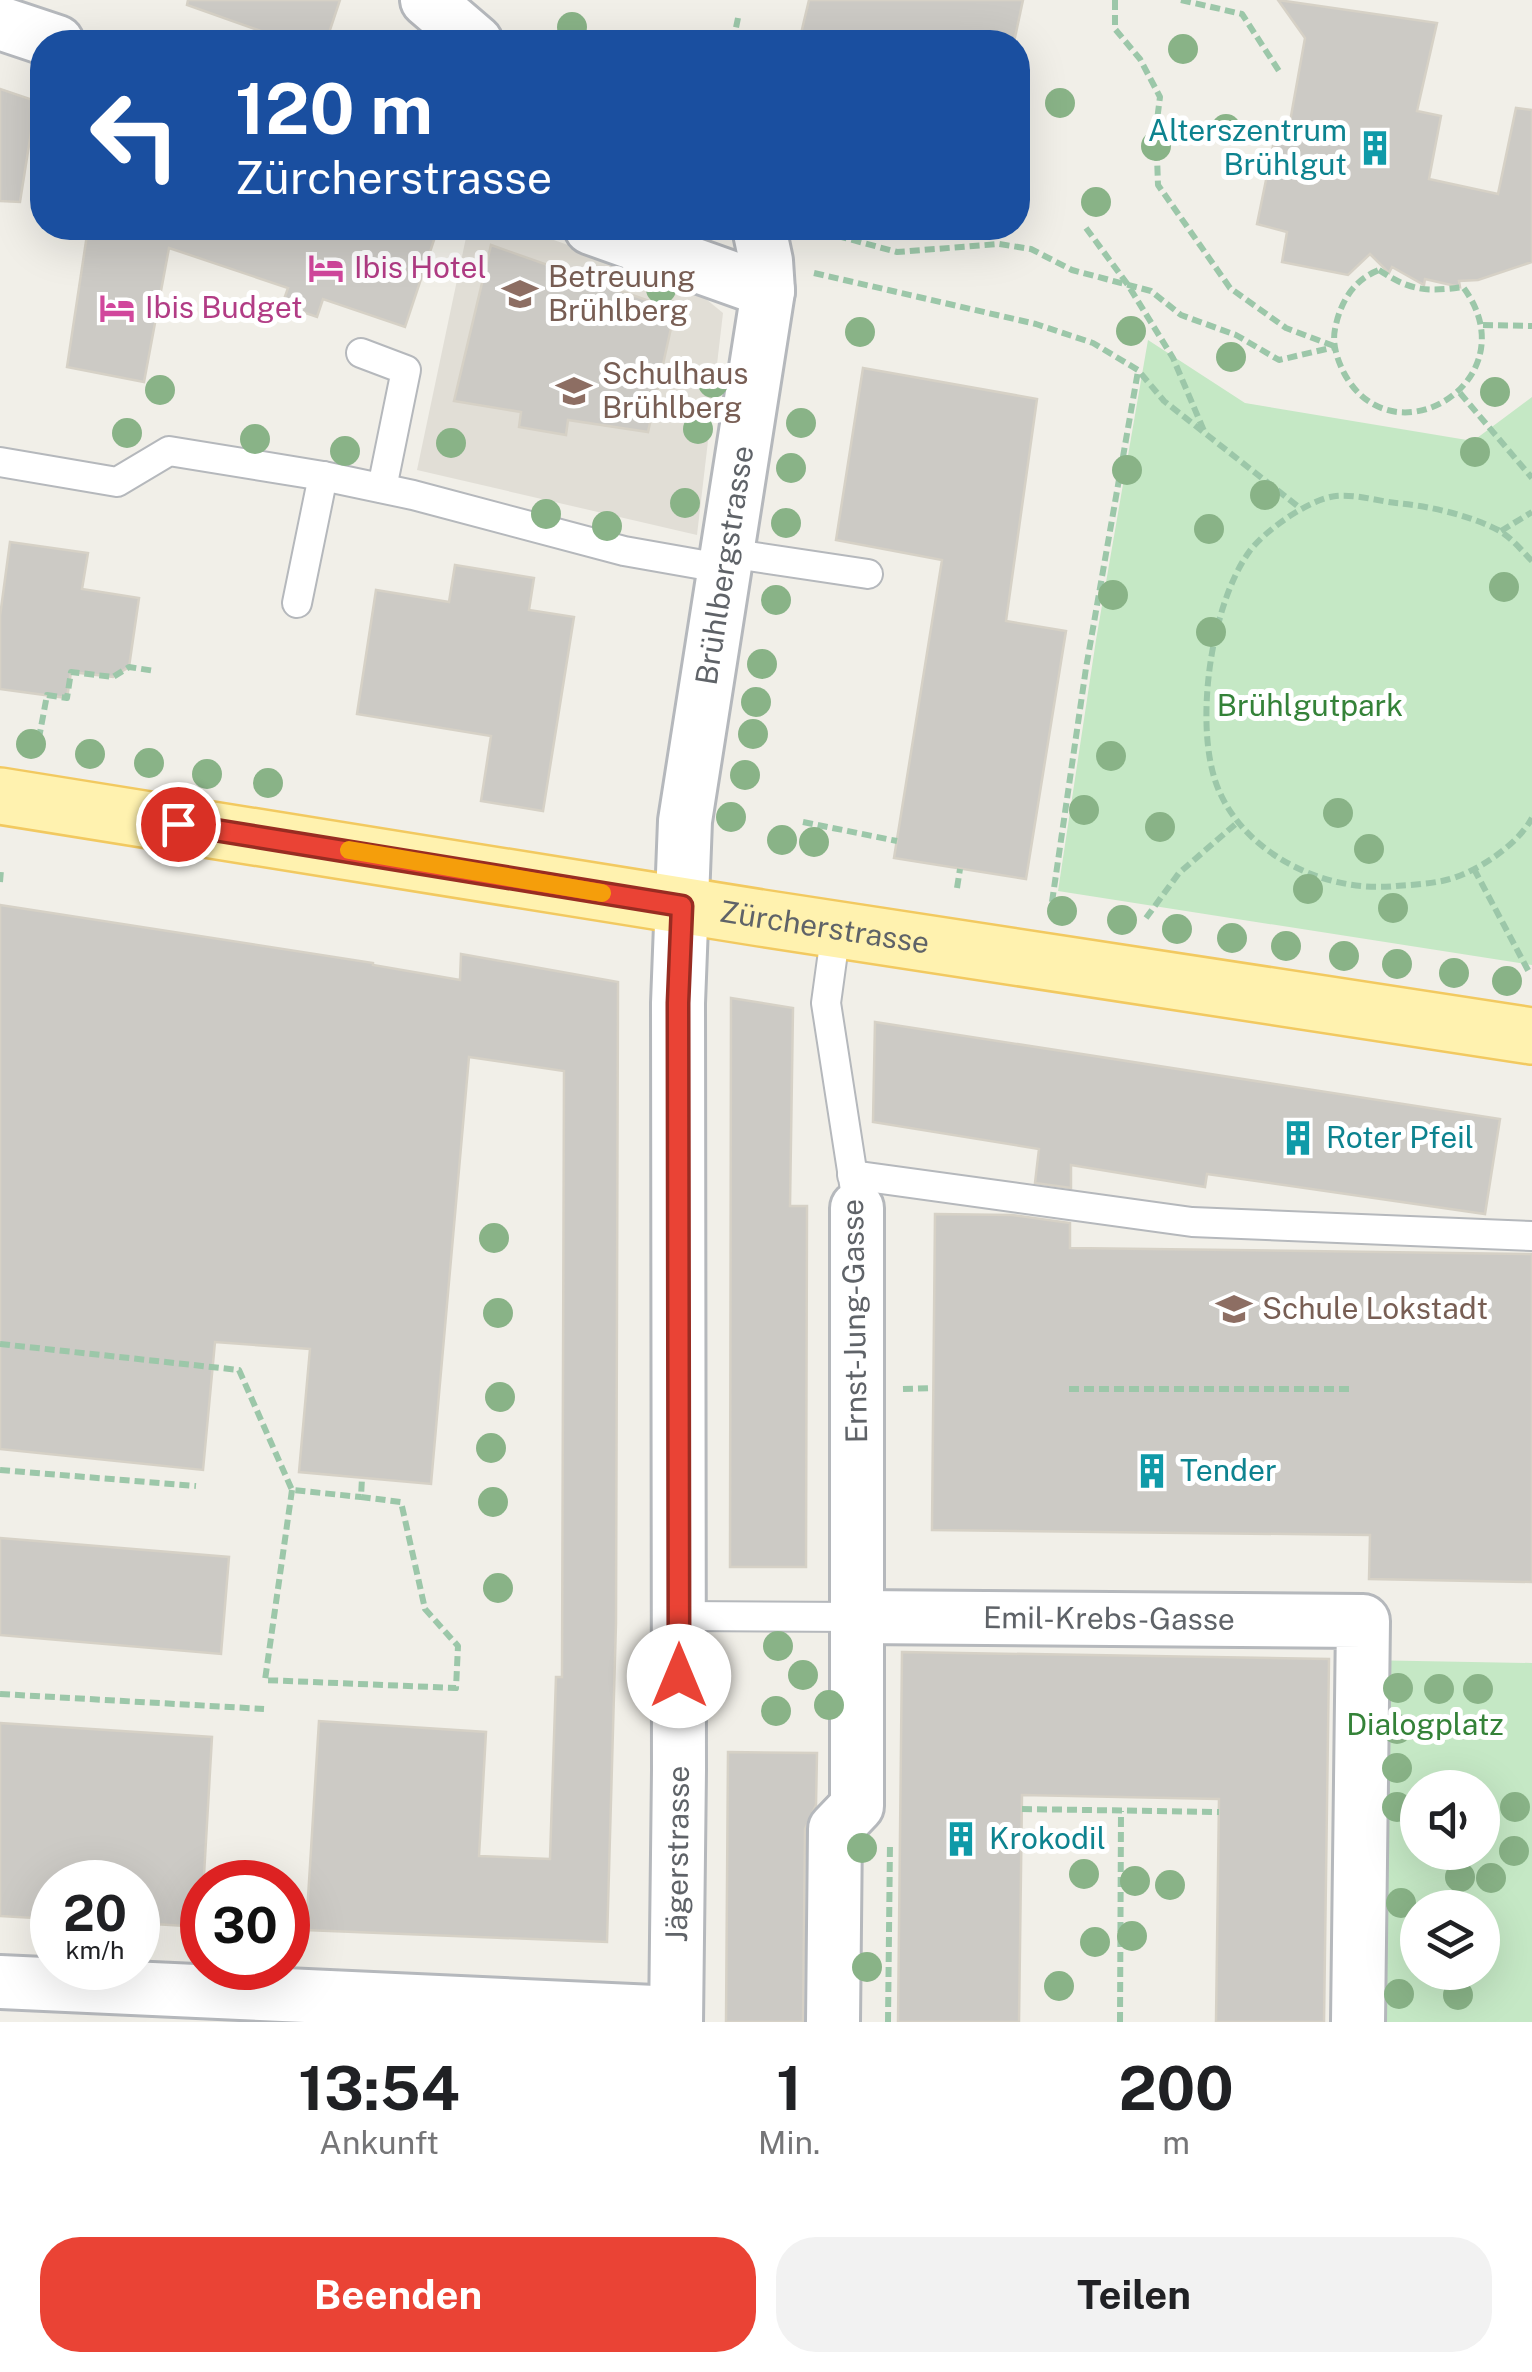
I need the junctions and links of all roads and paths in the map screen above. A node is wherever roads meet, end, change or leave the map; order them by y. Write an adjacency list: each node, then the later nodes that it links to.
1 (427, 0): 6 (street)
2 (1115, 0): 17 (path)
3 (1181, 0): 9 (path)
4 (738, 18): 7 (path)
5 (0, 23): 8 (street)
6 (462, 30)
7 (736, 30)
8 (30, 33)
9 (1280, 74)
10 (1086, 228): 14 (path)
11 (656, 240): 13 (street)
12 (852, 240): 14 (path)
13 (764, 260): 19 (path); 30 (street, Brühlbergstrasse)
14 (1128, 285): 17 (path); 21 (path)
15 (1483, 325): 16 (path); 17 (path); 20 (path)
16 (1532, 326)
17 (1336, 346): 20 (path)
18 (361, 354): 25 (lane)
19 (1138, 370): 21 (path); 44 (path)
20 (1460, 393): 24 (path)
21 (1204, 432): 26 (path)
22 (0, 462): 23 (lane)
23 (323, 476): 25 (lane); 32 (lane)
24 (1532, 478)
25 (382, 488): 30 (lane)
26 (1300, 508): 28 (path); 36 (path)
27 (1532, 512): 28 (path)
28 (1501, 531): 29 (path)
29 (1532, 560)
30 (727, 561): 31 (lane); 45 (street, Brühlbergstrasse)
31 (868, 574)
32 (298, 603)
33 (155, 671): 34 (path)
34 (18, 778): 45 (main road, Zürcherstrasse)
35 (1532, 818): 40 (path)
36 (1239, 821): 40 (path); 46 (path)
37 (803, 822): 38 (path)
38 (897, 840)
39 (960, 869): 43 (path)
40 (1474, 869): 48 (path)
41 (1, 870): 42 (path)
42 (0, 882)
43 (957, 888)
44 (1052, 902)
45 (682, 906): 47 (main road, Zürcherstrasse); 60 (street, Jägerstrasse)
46 (1146, 918)
47 (836, 930): 49 (main road, Zürcherstrasse); 50 (lane)
48 (1530, 974)
49 (1532, 1036)
50 (855, 1191): 51 (lane, Ernst-Jung-Gasse); 61 (street, Ernst-Jung-Gasse)
51 (1532, 1236)
52 (0, 1344): 58 (path)
53 (1069, 1389): 54 (path)
54 (1352, 1389)
55 (0, 1470): 57 (path)
56 (362, 1478): 59 (path)
57 (196, 1486)
58 (292, 1490): 59 (path); 59 (path)
59 (361, 1496)
60 (678, 1616): 61 (lane); 70 (street, Jägerstrasse)
61 (857, 1617): 71 (street, Ernst-Jung-Gasse); 74 (street, Emil-Krebs-Gasse)
62 (0, 1694): 63 (path)
63 (264, 1709)
64 (1022, 1809): 65 (path)
65 (1120, 1811): 66 (path); 73 (path)
66 (1219, 1812)
67 (890, 1827): 72 (path)
68 (0, 1982): 69 (street)
69 (174, 2007): 70 (street)
70 (676, 2018)
71 (833, 2022)
72 (888, 2022)
73 (1120, 2022)
74 (1358, 2022)

